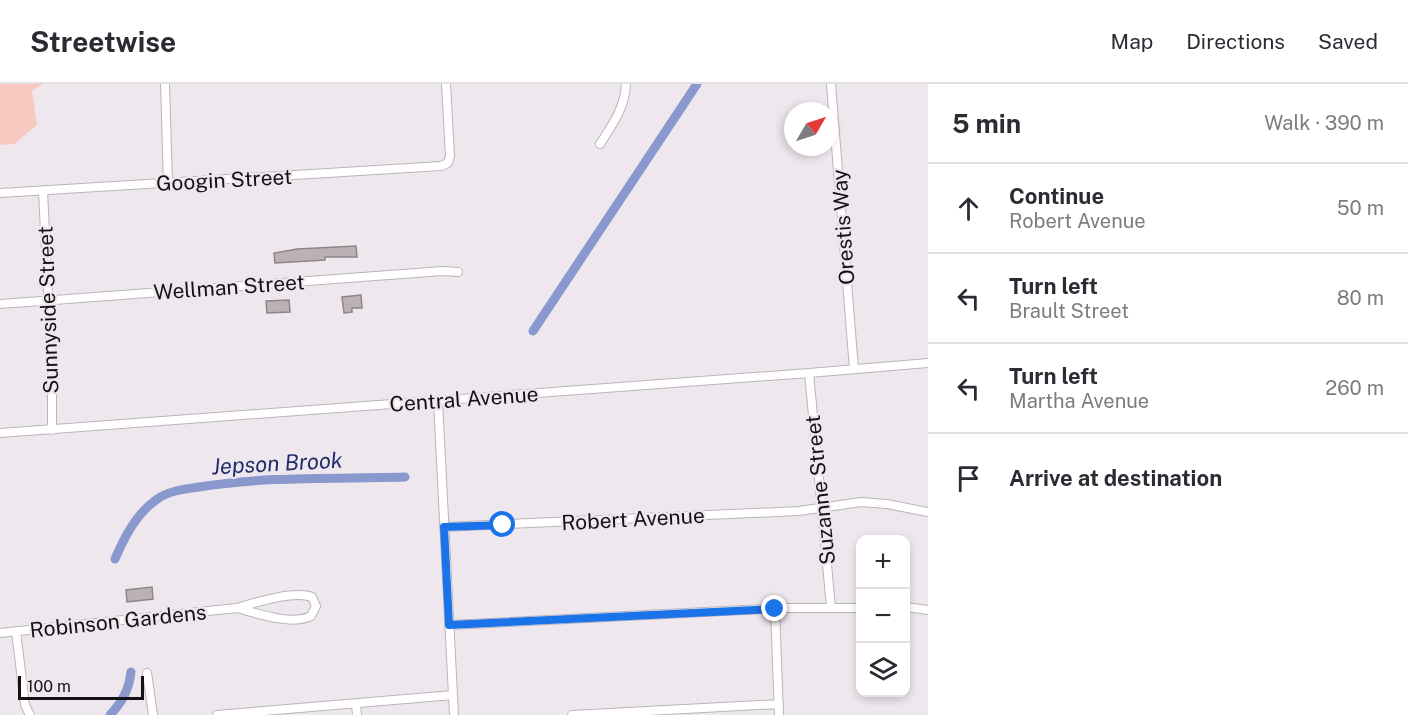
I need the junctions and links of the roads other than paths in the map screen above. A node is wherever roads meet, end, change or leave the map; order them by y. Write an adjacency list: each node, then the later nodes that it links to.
1 (165, 84): 6 (street)
2 (446, 84): 6 (street, Googin Street)
3 (626, 84): 5 (street)
4 (831, 84): 13 (street, Orestis Way)
5 (600, 144)
6 (168, 183): 7 (street, Googin Street)
7 (43, 191): 8 (street, Googin Street); 10 (street, Sunnyside Street)
8 (0, 193)
9 (458, 272): 10 (street, Wellman Street)
10 (48, 300): 11 (street, Wellman Street); 16 (street, Sunnyside Street)
11 (0, 304)
12 (928, 363): 13 (street, Central Avenue)
13 (854, 369): 14 (street, Central Avenue)
14 (808, 373): 15 (street, Central Avenue); 18 (street, Suzanne Street)
15 (438, 401): 16 (street, Central Avenue); 20 (street)
16 (52, 430): 17 (street, Central Avenue)
17 (0, 433)
18 (822, 508): 19 (street, Robert Avenue); 20 (street, Robert Avenue); 21 (street, Suzanne Street)
19 (928, 512)
20 (444, 527): 27 (street)
21 (831, 607): 23 (street); 25 (street)
22 (237, 608): 22 (street, Robinson Gardens); 28 (street, Robinson Gardens)
23 (856, 608)
24 (910, 608): 26 (street)
25 (775, 609): 27 (street); 33 (street)
26 (928, 610)
27 (449, 625): 31 (street)
28 (16, 631): 29 (street, Robinson Gardens); 34 (street)
29 (0, 633)
30 (147, 673): 35 (street)
31 (453, 695): 32 (street); 38 (street)
32 (356, 704): 36 (street); 37 (street)
33 (779, 704): 39 (street); 40 (street)
34 (30, 715)
35 (153, 715)
36 (217, 715)
37 (357, 715)
38 (454, 715)
39 (572, 715)
40 (779, 715)

